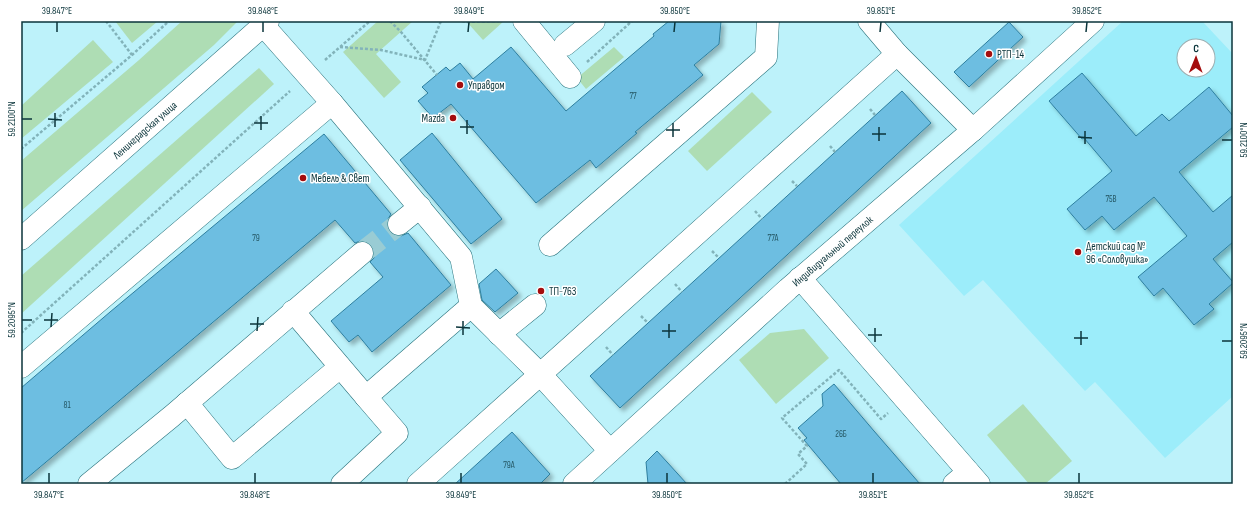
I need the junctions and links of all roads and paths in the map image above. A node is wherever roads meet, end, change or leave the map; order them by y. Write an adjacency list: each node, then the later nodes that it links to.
1 (106, 21): 18 (path)
2 (169, 21): 18 (path)
3 (370, 21): 16 (path)
4 (390, 21): 19 (path)
5 (441, 21): 19 (path)
6 (462, 21): 7 (path)
7 (499, 21)
8 (524, 21): 22 (street)
9 (594, 21): 15 (street)
10 (632, 21): 22 (path)
11 (768, 21): 33 (street)
12 (869, 21): 17 (street)
13 (1093, 21): 24 (street, Индивидуальный переулок)
14 (265, 23): 21 (street); 32 (street, Ленинградская улица)
15 (565, 45)
16 (340, 47): 19 (path); 21 (path)
17 (897, 54): 24 (street); 51 (street)
18 (132, 55): 25 (path)
19 (425, 60): 20 (path)
20 (437, 75)
21 (307, 76): 23 (street); 45 (path)
22 (570, 77)
23 (332, 103): 28 (street); 49 (street)
24 (973, 130): 37 (street, Индивидуальный переулок)
25 (21, 149)
26 (788, 177): 27 (path)
27 (797, 186)
28 (420, 207): 31 (street); 41 (street)
29 (753, 209): 30 (path)
30 (762, 219)
31 (399, 224)
32 (21, 239)
33 (550, 245)
34 (710, 249): 36 (path)
35 (362, 253): 42 (street)
36 (719, 258)
37 (800, 278): 55 (street, Индивидуальный переулок); 56 (street)
38 (673, 283): 39 (path)
39 (682, 292)
40 (535, 305): 46 (street)
41 (471, 306): 46 (street); 52 (street)
42 (293, 311): 50 (street); 53 (street)
43 (639, 314): 44 (path)
44 (648, 323)
45 (21, 333)
46 (500, 334): 51 (street)
47 (604, 345): 48 (path)
48 (613, 355)
49 (21, 367)
50 (340, 367): 52 (street); 53 (street)
51 (540, 374): 55 (street); 59 (street)
52 (366, 396): 58 (street)
53 (187, 403): 57 (street)
54 (891, 410): 61 (path)
55 (610, 451): 60 (street, Индивидуальный переулок)
56 (967, 480)
57 (89, 484)
58 (342, 484)
59 (418, 484)
60 (574, 484)
61 (785, 484)

